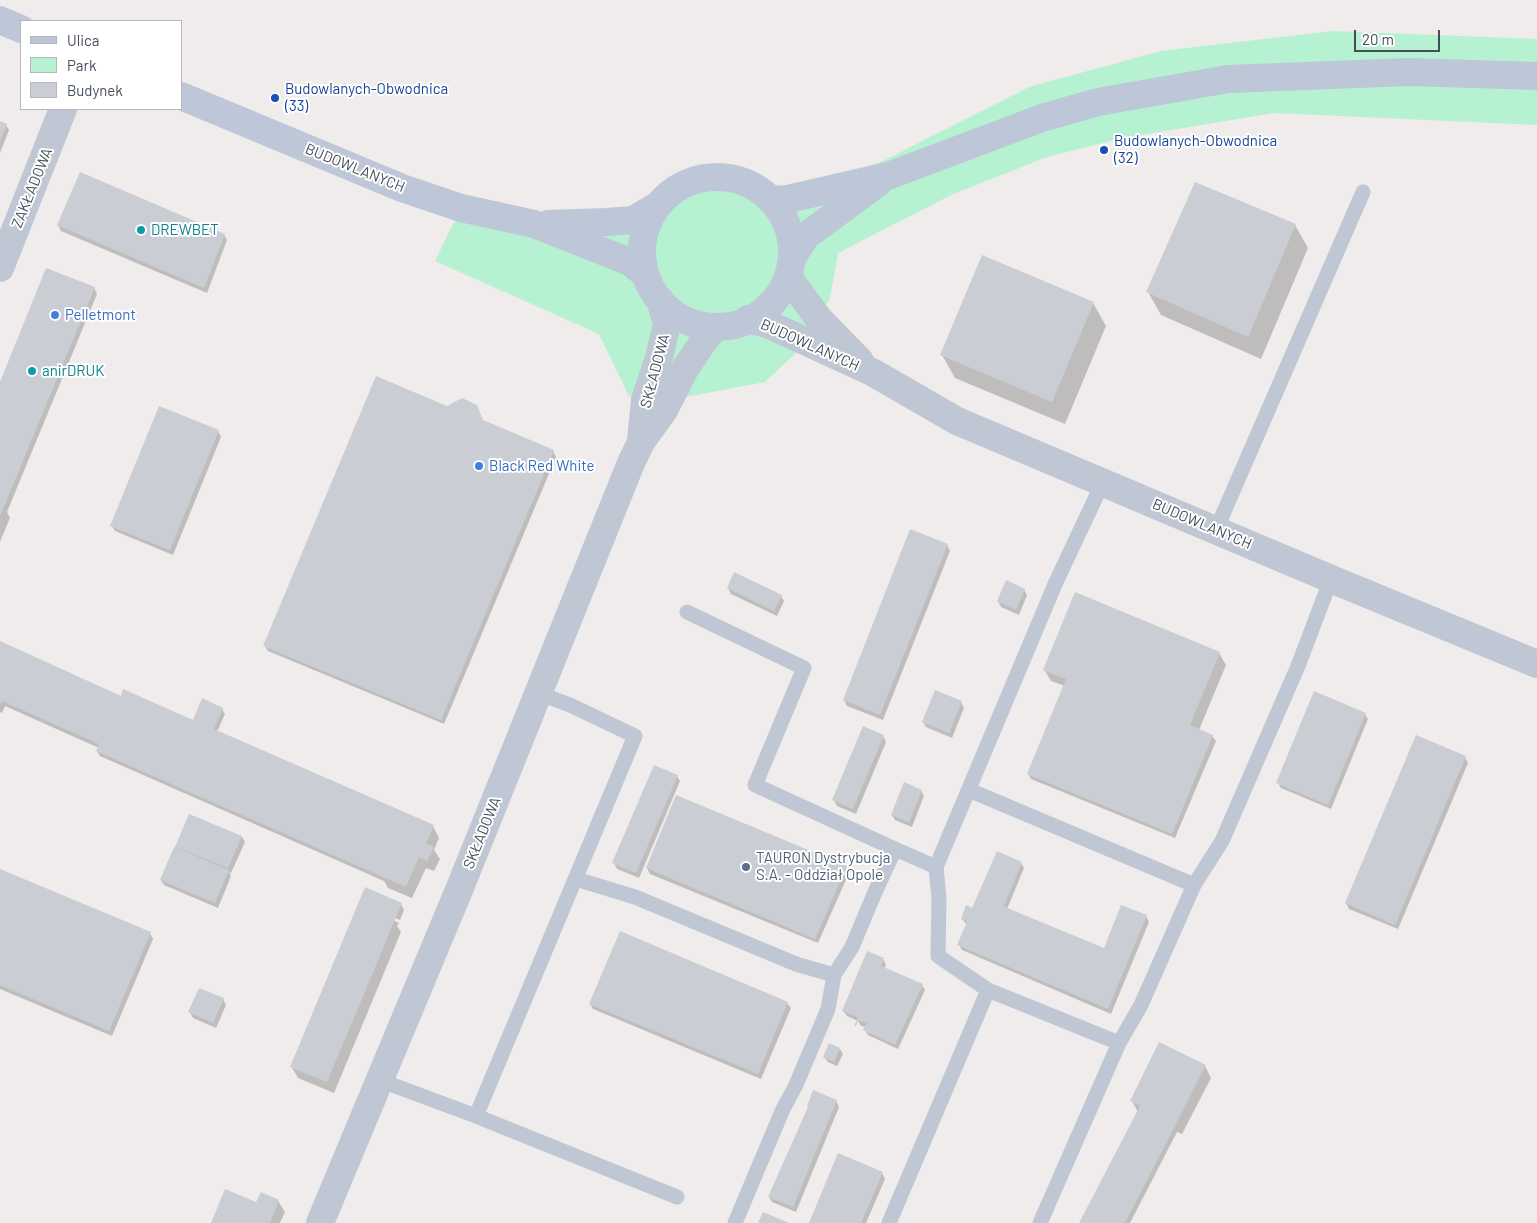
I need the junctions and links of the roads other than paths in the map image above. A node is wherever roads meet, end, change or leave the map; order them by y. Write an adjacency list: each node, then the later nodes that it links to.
1 (0, 20): 2 (main road)
2 (20, 29)
3 (1537, 76): 6 (main road)
4 (182, 96): 10 (main road, BUDOWLANYCH)
5 (63, 110): 12 (street, ZAKŁADOWA)
6 (888, 176): 8 (main road); 11 (main road)
7 (1363, 192): 20 (lane)
8 (772, 200): 9 (main road); 11 (main road)
9 (657, 206): 10 (main road, BUDOWLANYCH); 13 (main road)
10 (534, 224): 13 (main road, BUDOWLANYCH)
11 (790, 267): 15 (main road); 17 (street, BUDOWLANYCH)
12 (0, 268)
13 (645, 274): 14 (main road)
14 (660, 300): 16 (main road); 18 (street, SKŁADOWA)
15 (748, 319): 16 (main road); 17 (street, BUDOWLANYCH)
16 (716, 327): 18 (street, SKŁADOWA)
17 (872, 372): 19 (street, BUDOWLANYCH)
18 (641, 442): 24 (street, SKŁADOWA)
19 (1102, 482): 20 (street, BUDOWLANYCH); 25 (lane)
20 (1216, 530): 21 (street, BUDOWLANYCH)
21 (1331, 579): 23 (street, BUDOWLANYCH); 29 (lane)
22 (687, 612): 26 (lane)
23 (1537, 664)
24 (538, 693): 28 (lane); 33 (street, SKŁADOWA)
25 (968, 790): 27 (lane); 29 (lane)
26 (895, 849): 27 (lane); 30 (lane)
27 (936, 867): 31 (lane)
28 (576, 879): 30 (lane); 34 (lane)
29 (1194, 885): 32 (lane)
30 (834, 975): 37 (lane)
31 (988, 990): 32 (lane); 38 (lane)
32 (1119, 1043): 39 (lane)
33 (379, 1080): 34 (lane); 36 (street, SKŁADOWA)
34 (476, 1116): 35 (lane)
35 (677, 1197)
36 (320, 1223)
37 (736, 1223)
38 (889, 1223)
39 (1040, 1223)

